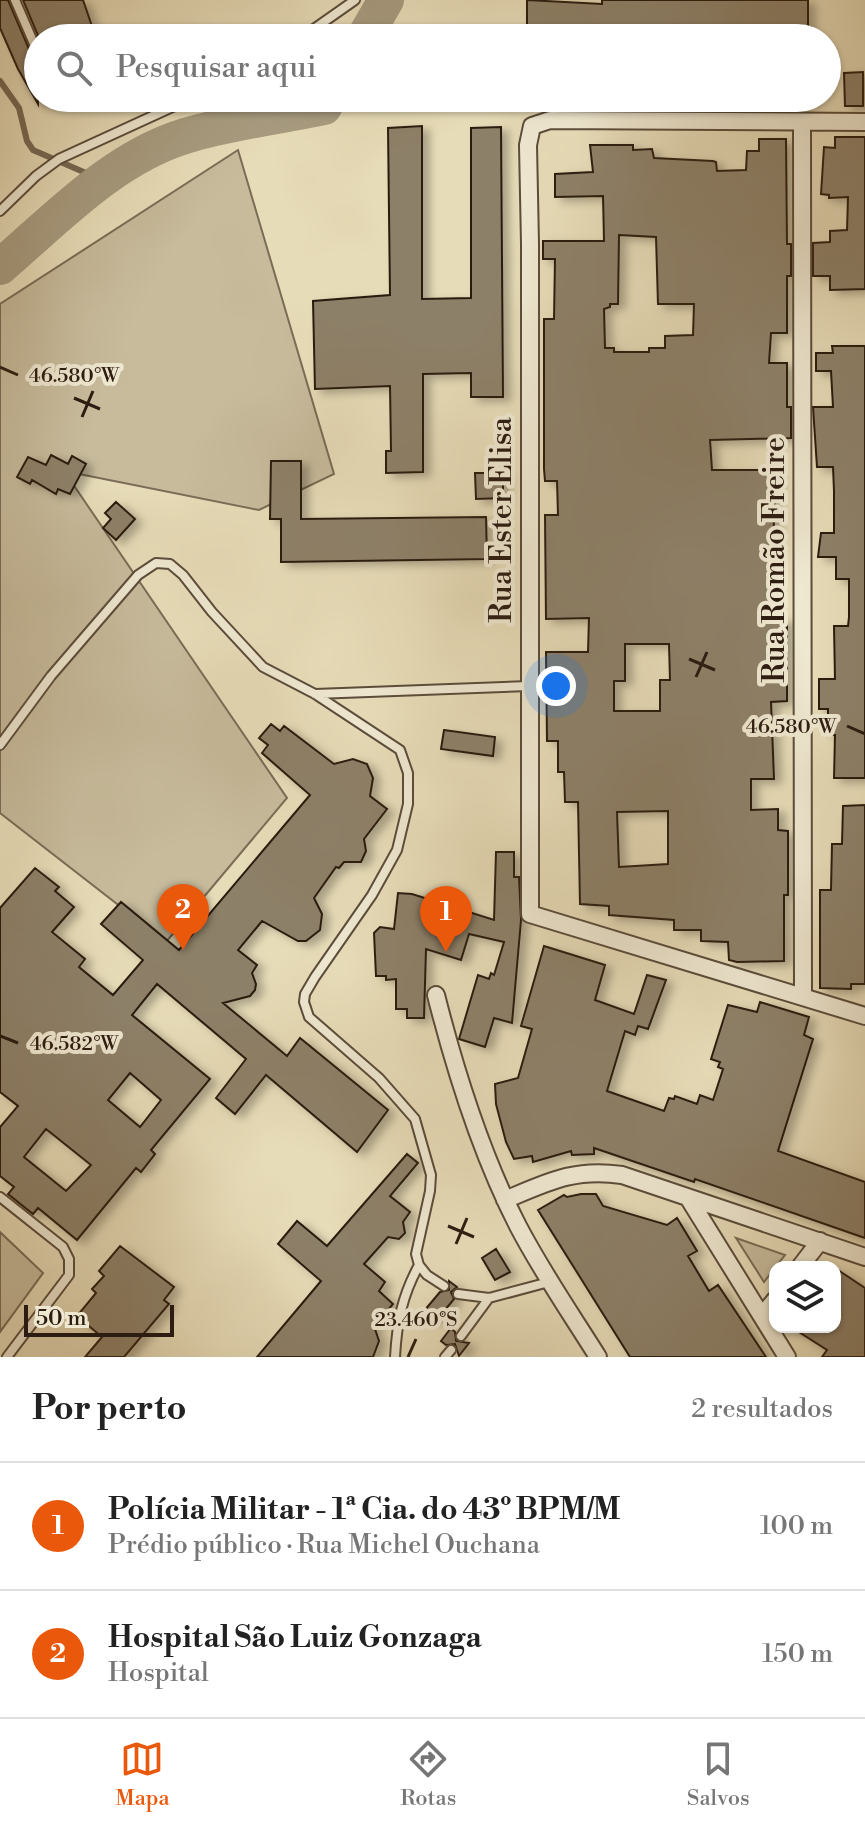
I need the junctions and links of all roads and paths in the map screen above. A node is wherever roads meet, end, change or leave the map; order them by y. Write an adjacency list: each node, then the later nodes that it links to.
1 (15, 0): 3 (lane)
2 (355, 0): 4 (lane)
3 (25, 24)
4 (321, 24)
5 (161, 112): 8 (lane)
6 (802, 122): 7 (street); 9 (street, Rua Ester Elisa); 13 (street, Rua Romão Freire)
7 (865, 122)
8 (0, 211)
9 (529, 686): 10 (lane); 13 (street, Rua Ester Elisa)
10 (315, 694): 11 (lane); 21 (lane)
11 (0, 745)
12 (436, 995): 17 (street)
13 (803, 997): 14 (street)
14 (865, 1016)
15 (0, 1197): 29 (lane)
16 (689, 1199): 17 (street); 18 (street); 27 (street)
17 (505, 1200): 22 (street)
18 (820, 1241): 19 (street); 20 (street)
19 (865, 1257)
20 (805, 1261)
21 (419, 1265): 23 (lane); 30 (lane)
22 (549, 1282): 25 (lane); 31 (street)
23 (444, 1286)
24 (458, 1294): 25 (lane)
25 (489, 1298): 28 (lane)
26 (769, 1307): 27 (street)
27 (762, 1316): 32 (street)
28 (461, 1336)
29 (7, 1357)
30 (395, 1357)
31 (598, 1357)
32 (787, 1357)

